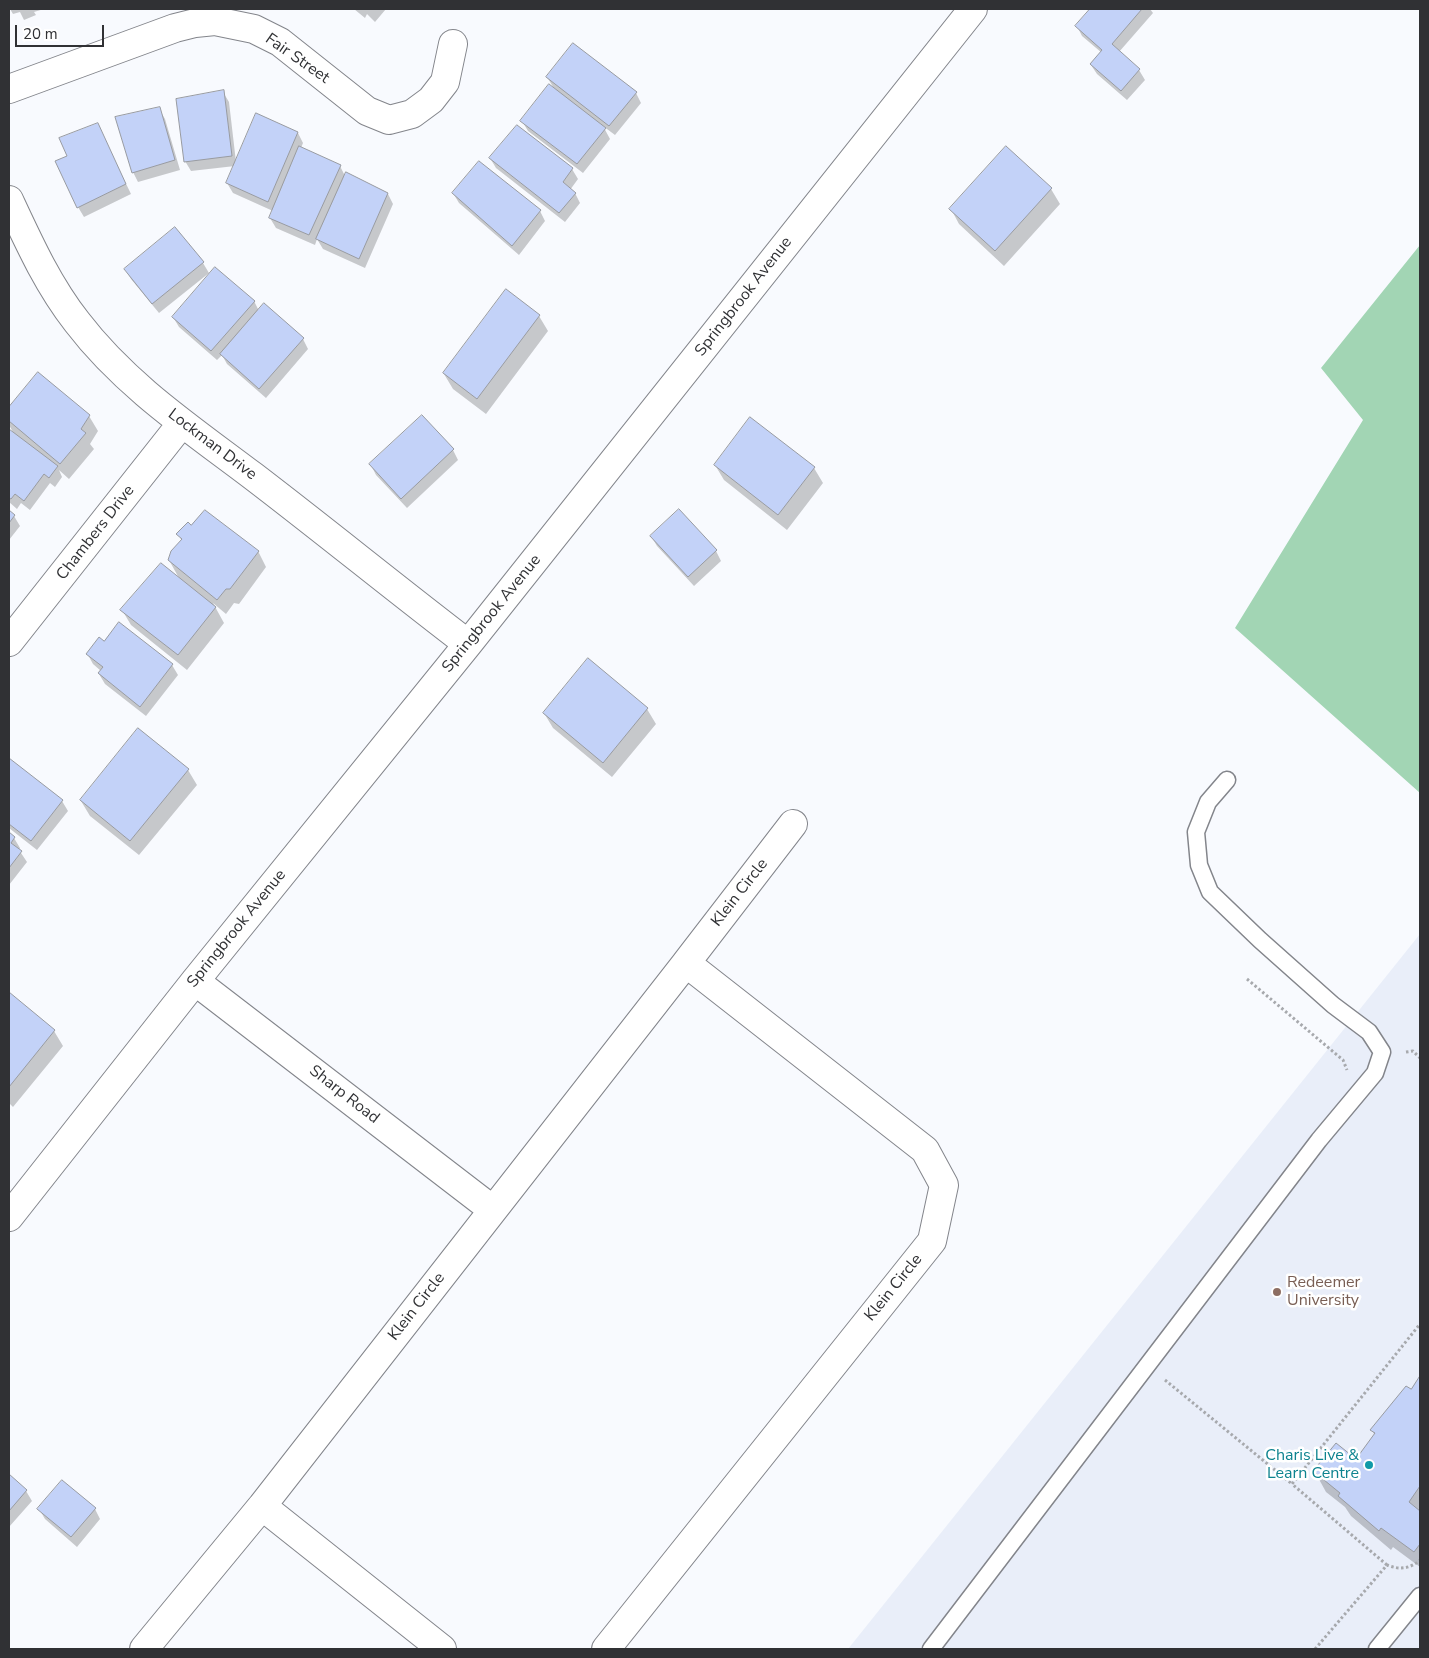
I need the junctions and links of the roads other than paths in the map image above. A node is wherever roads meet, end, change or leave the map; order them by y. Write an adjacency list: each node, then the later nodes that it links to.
1 (972, 9): 7 (street, Springbrook Avenue)
2 (453, 44): 3 (street, Fair Street)
3 (9, 89)
4 (9, 200): 5 (street, Lockman Drive)
5 (182, 423): 6 (street, Chambers Drive); 7 (street, Lockman Drive)
6 (9, 642)
7 (468, 644): 11 (street, Springbrook Avenue)
8 (1227, 780): 19 (lane)
9 (793, 824): 10 (street, Klein Circle)
10 (686, 962): 12 (street, Klein Circle); 18 (street, Klein Circle)
11 (195, 980): 12 (street, Sharp Road); 13 (street, Springbrook Avenue)
12 (493, 1210): 14 (street, Klein Circle)
13 (9, 1217)
14 (262, 1506): 16 (street, Klein Circle); 17 (street)
15 (1420, 1596): 20 (lane)
16 (144, 1649)
17 (442, 1649)
18 (606, 1649)
19 (931, 1649)
20 (1377, 1649)

